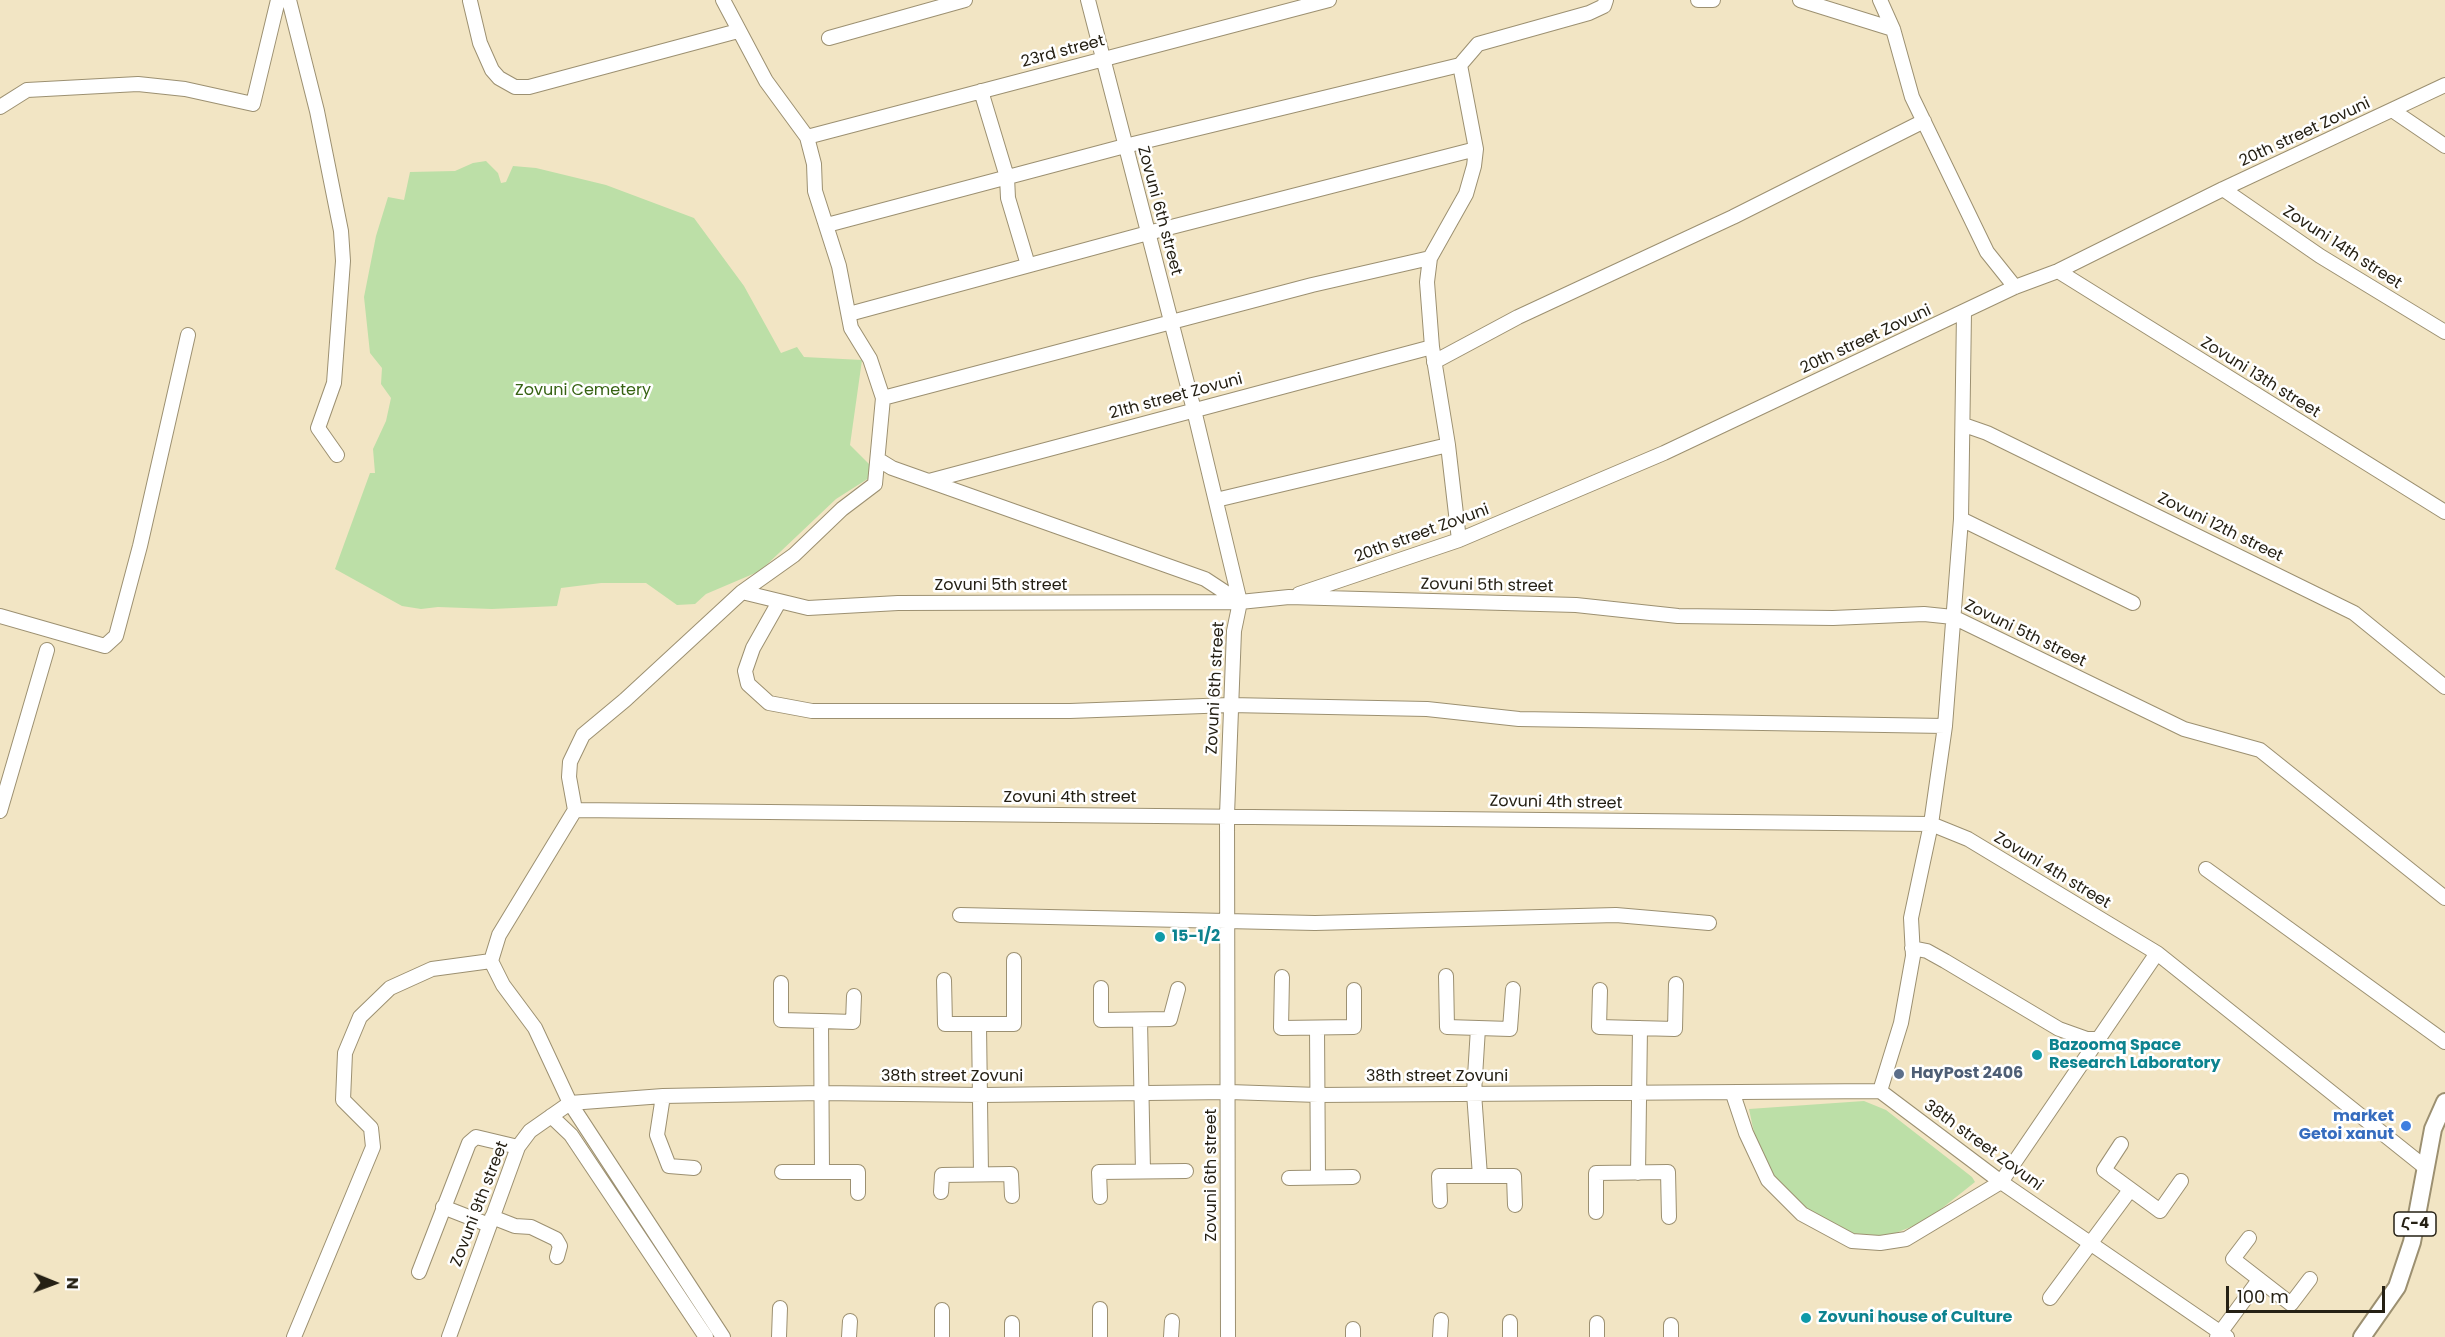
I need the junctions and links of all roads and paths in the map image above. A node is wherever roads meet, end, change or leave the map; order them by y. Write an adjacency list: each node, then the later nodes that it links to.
1 (278, 0): 20 (street)
2 (289, 0): 46 (street)
3 (723, 0): 14 (street)
4 (965, 0): 15 (street)
5 (1088, 0): 16 (street, Zovuni 6th street)
6 (1329, 0): 16 (street, 23rd street)
7 (1606, 0): 17 (street)
8 (1698, 0): 9 (street)
9 (1713, 0)
10 (1800, 0): 13 (street)
11 (1880, 0): 13 (street)
12 (470, 1): 14 (street)
13 (1893, 29): 22 (street)
14 (738, 31): 23 (street)
15 (829, 38)
16 (1104, 58): 19 (street, 23rd street); 24 (street, Zovuni 6th street)
17 (1460, 64): 24 (street); 26 (street)
18 (2445, 85): 21 (street, 20th street Zovuni)
19 (981, 91): 23 (street, 23rd street); 27 (street)
20 (0, 107)
21 (2392, 110): 25 (street); 28 (street, 20th street Zovuni)
22 (1924, 121): 34 (street); 41 (street)
23 (807, 137): 29 (street)
24 (1125, 146): 27 (street); 30 (street, Zovuni 6th street)
25 (2445, 146)
26 (1476, 149): 30 (street); 31 (street)
27 (1007, 177): 29 (street); 32 (street)
28 (2223, 189): 33 (street, 20th street Zovuni); 38 (street, Zovuni 14th street)
29 (827, 225): 36 (street)
30 (1148, 233): 32 (street); 37 (street, Zovuni 6th street)
31 (1430, 258): 37 (street); 40 (street)
32 (1028, 265): 36 (street)
33 (2058, 272): 34 (street, 20th street Zovuni); 50 (street, Zovuni 13th street)
34 (2015, 287): 35 (street, 20th street Zovuni)
35 (1964, 312): 44 (street); 52 (street, 20th street Zovuni)
36 (849, 314): 42 (street)
37 (1171, 321): 42 (street); 43 (street, Zovuni 6th street)
38 (2445, 332)
39 (188, 335): 58 (street)
40 (1432, 347): 41 (street); 43 (street, 21th street Zovuni)
41 (1434, 362): 45 (street)
42 (883, 398): 47 (street)
43 (1194, 410): 48 (street, 21th street Zovuni); 49 (street, Zovuni 6th street)
44 (1964, 425): 51 (street); 61 (street, Zovuni 12th street)
45 (1448, 445): 49 (street); 52 (street)
46 (337, 455)
47 (879, 460): 48 (street); 53 (street)
48 (929, 481): 56 (street)
49 (1216, 500): 56 (street, Zovuni 6th street)
50 (2445, 512)
51 (1961, 519): 57 (street); 59 (street)
52 (1459, 540): 54 (street, 20th street Zovuni)
53 (742, 592): 55 (street, Zovuni 5th street); 64 (street)
54 (1289, 597): 56 (street, Zovuni 5th street); 59 (street, Zovuni 5th street)
55 (779, 602): 56 (street, Zovuni 5th street); 62 (street)
56 (1240, 602): 62 (street, Zovuni 6th street)
57 (2133, 603)
58 (0, 616)
59 (1953, 616): 63 (street); 69 (street, Zovuni 5th street)
60 (47, 650): 65 (street)
61 (2445, 687)
62 (1230, 705): 63 (street); 66 (street, Zovuni 6th street)
63 (1945, 726): 67 (street)
64 (575, 810): 66 (street, Zovuni 4th street); 76 (street)
65 (0, 811)
66 (1227, 815): 67 (street, Zovuni 4th street); 71 (street, Zovuni 6th street)
67 (1931, 824): 73 (street); 74 (street, Zovuni 4th street)
68 (2206, 869): 95 (street)
69 (2445, 898)
70 (960, 915): 71 (street)
71 (1228, 922): 72 (street); 97 (street, Zovuni 6th street)
72 (1709, 923)
73 (1912, 948): 94 (street); 96 (street)
74 (2157, 953): 94 (street); 112 (street, Zovuni 4th street)
75 (1014, 960): 90 (street)
76 (491, 961): 107 (street); 152 (street)
77 (1446, 976): 92 (street)
78 (1282, 977): 91 (street)
79 (944, 980): 90 (street)
80 (781, 983): 89 (street)
81 (1676, 984): 93 (street)
82 (1101, 988): 88 (street)
83 (1178, 989): 88 (street)
84 (1513, 989): 92 (street)
85 (1354, 990): 91 (street)
86 (1600, 990): 93 (street)
87 (854, 996): 89 (street)
88 (1140, 1020): 100 (street)
89 (821, 1021): 98 (street)
90 (979, 1024): 103 (street)
91 (1317, 1028): 104 (street)
92 (1478, 1028): 99 (street)
93 (1640, 1028): 101 (street)
94 (2099, 1039): 124 (street)
95 (2445, 1042)
96 (1880, 1091): 102 (street, 38th street Zovuni); 124 (street, 38th street Zovuni)
97 (1229, 1092): 100 (street, 38th street Zovuni); 104 (street, 38th street Zovuni); 161 (street, Zovuni 6th street)
98 (821, 1093): 103 (street, 38th street Zovuni); 105 (street, 38th street Zovuni); 116 (street)
99 (1474, 1093): 101 (street, 38th street Zovuni); 104 (street, 38th street Zovuni); 120 (street)
100 (1140, 1094): 103 (street, 38th street Zovuni); 113 (street)
101 (1638, 1094): 102 (street, 38th street Zovuni); 117 (street)
102 (1733, 1094): 124 (street)
103 (981, 1095): 118 (street)
104 (1318, 1095): 121 (street)
105 (663, 1096): 107 (street, 38th street Zovuni); 111 (street)
106 (2445, 1102): 112 (main road, Հ-4)
107 (570, 1103): 108 (street, Zovuni 9th street); 155 (street)
108 (551, 1116): 110 (street, Zovuni 9th street); 154 (street)
109 (2121, 1144): 125 (street)
110 (518, 1147): 132 (street); 135 (street, Zovuni 9th street)
111 (694, 1168)
112 (2426, 1168): 165 (main road, Հ-4)
113 (1143, 1171): 114 (street); 129 (street)
114 (1186, 1171)
115 (782, 1172): 116 (street)
116 (822, 1172): 127 (street)
117 (1638, 1173): 133 (street); 134 (street)
118 (981, 1174): 126 (street); 128 (street)
119 (1353, 1176): 121 (street)
120 (1480, 1176): 130 (street); 131 (street)
121 (1318, 1177): 122 (street)
122 (1288, 1178)
123 (2181, 1181): 125 (street)
124 (2001, 1182): 137 (street, 38th street Zovuni)
125 (2130, 1190): 137 (street)
126 (941, 1192)
127 (858, 1193)
128 (1012, 1196)
129 (1100, 1197)
130 (1440, 1201)
131 (1515, 1205)
132 (443, 1208): 135 (street); 139 (street)
133 (1596, 1212)
134 (1669, 1217)
135 (490, 1221): 138 (street); 153 (street, Zovuni 9th street)
136 (2249, 1238): 141 (street)
137 (2091, 1244): 142 (street); 151 (street, 38th street Zovuni)
138 (557, 1257)
139 (419, 1272)
140 (2310, 1279): 141 (street)
141 (2259, 1280): 151 (street)
142 (2050, 1298)
143 (780, 1308): 156 (street)
144 (1100, 1309): 159 (street)
145 (942, 1310): 158 (street)
146 (1441, 1320): 162 (street)
147 (850, 1321): 157 (street)
148 (1172, 1322): 160 (street)
149 (1510, 1322): 163 (street)
150 (1597, 1323): 164 (street)
151 (2221, 1335)
152 (294, 1337)
153 (448, 1337)
154 (706, 1337)
155 (723, 1337)
156 (779, 1337)
157 (849, 1337)
158 (942, 1337)
159 (1100, 1337)
160 (1172, 1337)
161 (1228, 1337)
162 (1440, 1337)
163 (1510, 1337)
164 (1597, 1337)
165 (2362, 1337)

